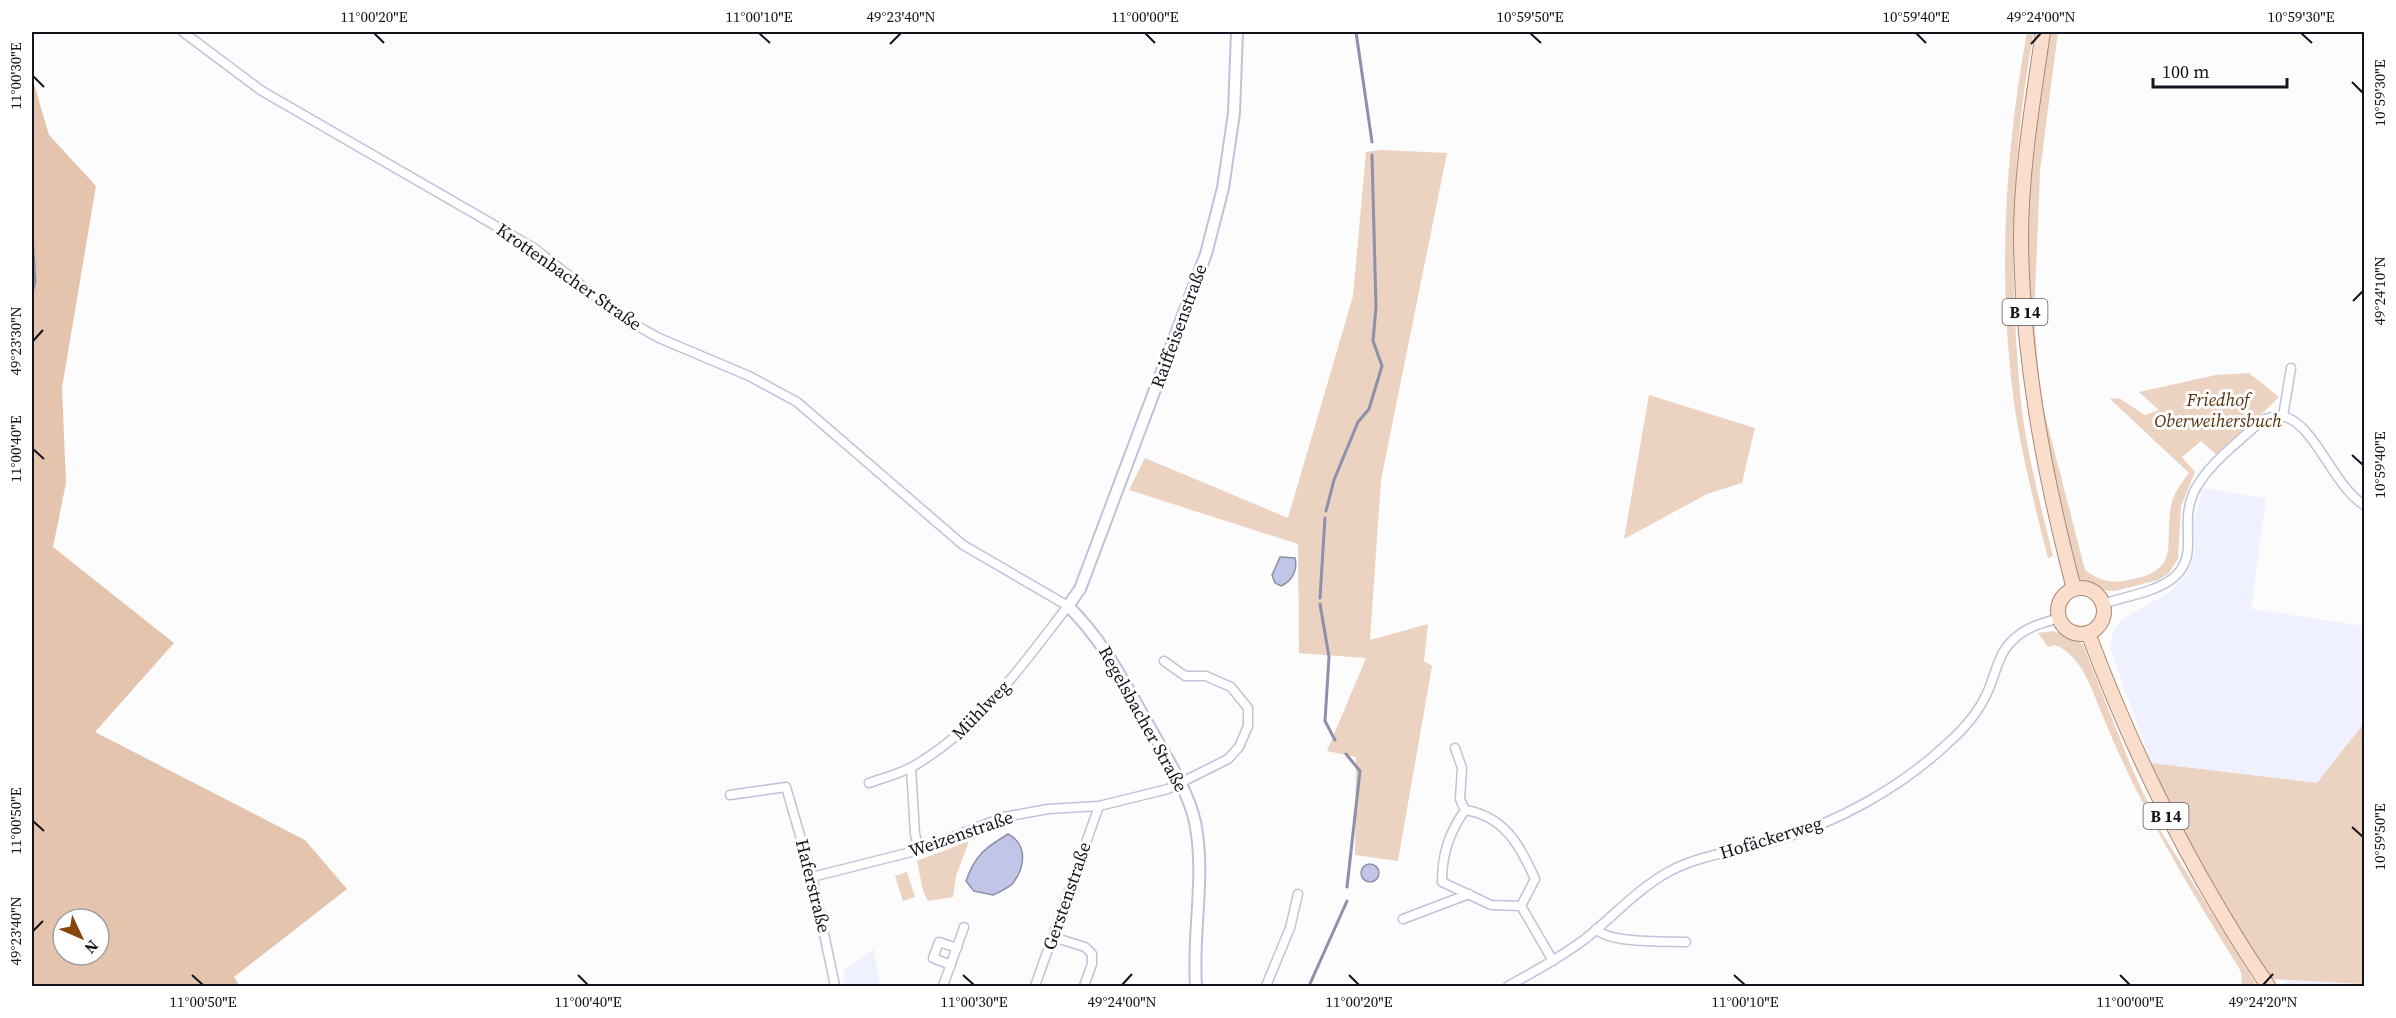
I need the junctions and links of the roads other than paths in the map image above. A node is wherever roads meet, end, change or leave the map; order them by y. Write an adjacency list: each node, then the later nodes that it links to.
1 (183, 32): 9 (street, Krottenbacher Straße)
2 (1237, 32): 9 (street, Raiffeisenstraße)
3 (2043, 32): 7 (main road, B 14)
4 (2291, 368): 5 (street)
5 (2283, 416): 6 (street); 8 (street)
6 (2364, 505)
7 (2074, 589): 8 (main road); 10 (main road)
8 (2103, 604): 11 (main road)
9 (1068, 606): 14 (street, Mühlweg); 15 (street, Regelsbacher Straße)
10 (2058, 618): 11 (main road); 27 (street, Hofäckerweg)
11 (2088, 633): 40 (main road, B 14)
12 (1164, 661): 15 (street, Weizenstraße)
13 (1455, 748): 19 (street)
14 (911, 768): 16 (street, Mühlweg); 20 (street)
15 (1180, 782): 18 (street, Weizenstraße); 37 (street, Regelsbacher Straße)
16 (869, 783)
17 (730, 795): 21 (street, Haferstraße)
18 (1099, 806): 20 (street, Weizenstraße); 28 (street, Gerstenstraße)
19 (1464, 810): 23 (street); 24 (street)
20 (919, 850): 21 (street, Weizenstraße)
21 (812, 877): 33 (street, Haferstraße)
22 (1298, 894): 38 (street)
23 (1469, 894): 24 (street); 25 (street)
24 (1521, 906): 31 (street)
25 (1403, 918)
26 (964, 927): 30 (street)
27 (1596, 929): 29 (street); 31 (street, Hofäckerweg)
28 (1053, 937): 35 (street, Gerstenstraße); 36 (street)
29 (1686, 942)
30 (957, 948): 32 (street); 32 (street)
31 (1553, 961): 39 (street, Hofäckerweg)
32 (951, 965): 34 (street)
33 (835, 987)
34 (943, 987)
35 (1035, 987)
36 (1084, 987)
37 (1196, 987)
38 (1266, 987)
39 (1508, 987)
40 (2268, 987)

